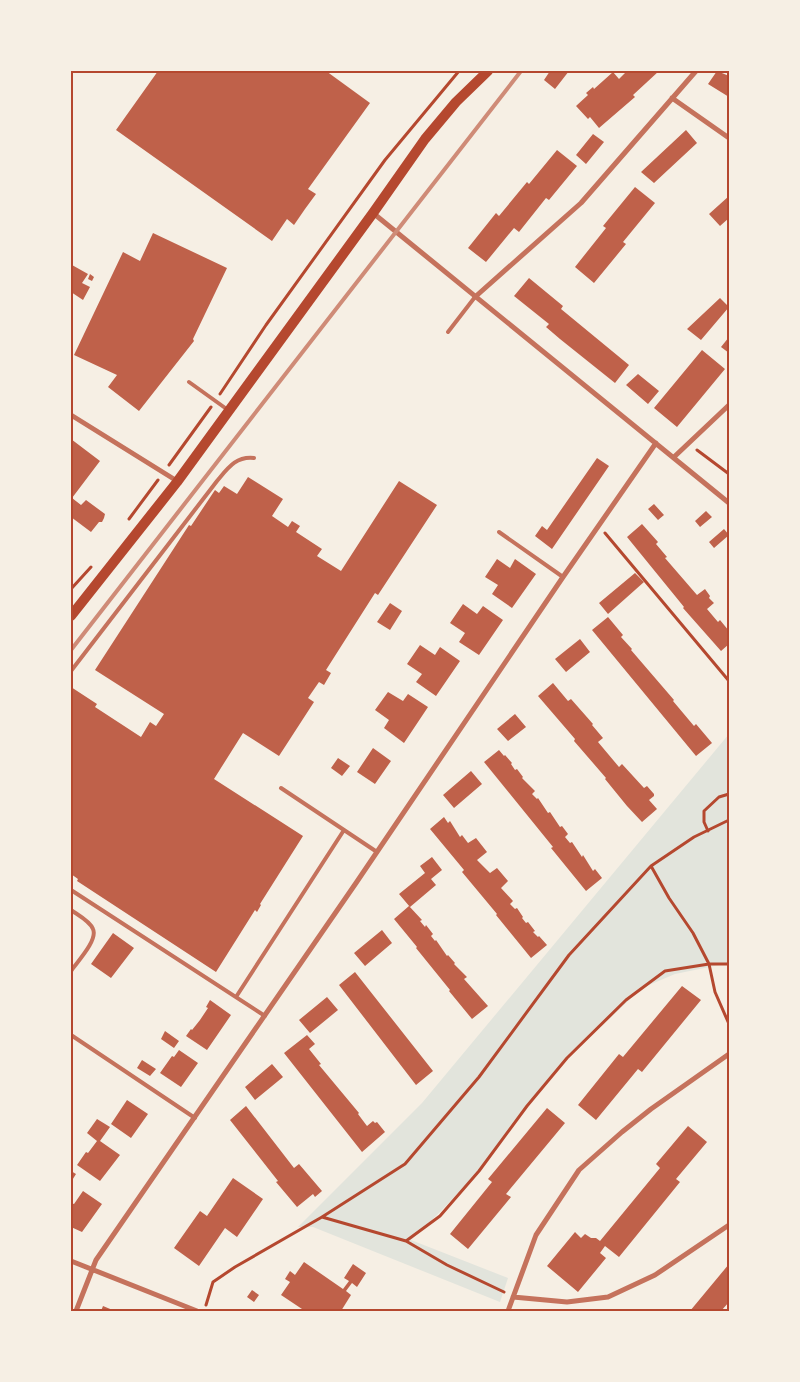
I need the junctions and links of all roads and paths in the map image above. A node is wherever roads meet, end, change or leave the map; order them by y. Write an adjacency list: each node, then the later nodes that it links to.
1 (459, 71): 10 (path)
2 (488, 71): 6 (main road)
3 (696, 71): 4 (street)
4 (672, 98): 5 (street); 7 (street)
5 (729, 138)
6 (373, 213): 7 (street); 12 (main road)
7 (475, 297): 8 (lane); 14 (street)
8 (448, 332)
9 (189, 382): 10 (lane)
10 (216, 401): 12 (lane); 18 (path)
11 (729, 406): 15 (street)
12 (229, 410): 20 (main road)
13 (71, 415): 18 (street)
14 (656, 443): 16 (street); 23 (street)
15 (689, 443): 16 (street); 19 (path)
16 (674, 457): 21 (street)
17 (254, 458): 29 (lane)
18 (163, 473): 20 (street); 22 (path)
19 (729, 474)
20 (177, 482): 28 (main road)
21 (729, 503)
22 (124, 525)
23 (598, 525): 26 (street); 30 (path)
24 (499, 532): 26 (lane)
25 (96, 560): 27 (path)
26 (563, 577): 36 (street)
27 (71, 589)
28 (71, 616)
29 (71, 671)
30 (729, 681)
31 (281, 788): 34 (lane)
32 (729, 794): 35 (path)
33 (729, 820): 35 (path)
34 (344, 830): 36 (lane); 43 (lane)
35 (708, 831): 37 (path)
36 (377, 852): 44 (street)
37 (651, 866): 40 (path); 49 (path)
38 (71, 890): 43 (lane)
39 (71, 910): 42 (lane)
40 (709, 964): 41 (path); 45 (path); 51 (path)
41 (729, 964)
42 (71, 971)
43 (236, 997): 44 (lane)
44 (265, 1016): 48 (street)
45 (729, 1024)
46 (71, 1035): 48 (lane)
47 (729, 1054): 54 (street)
48 (195, 1118): 53 (street)
49 (322, 1217): 51 (path); 57 (path)
50 (729, 1225): 54 (street)
51 (406, 1241): 54 (path)
52 (71, 1261): 53 (street)
53 (92, 1269): 55 (street); 56 (street)
54 (513, 1297): 58 (street)
55 (76, 1311)
56 (197, 1311)
57 (204, 1311)
58 (508, 1311)

